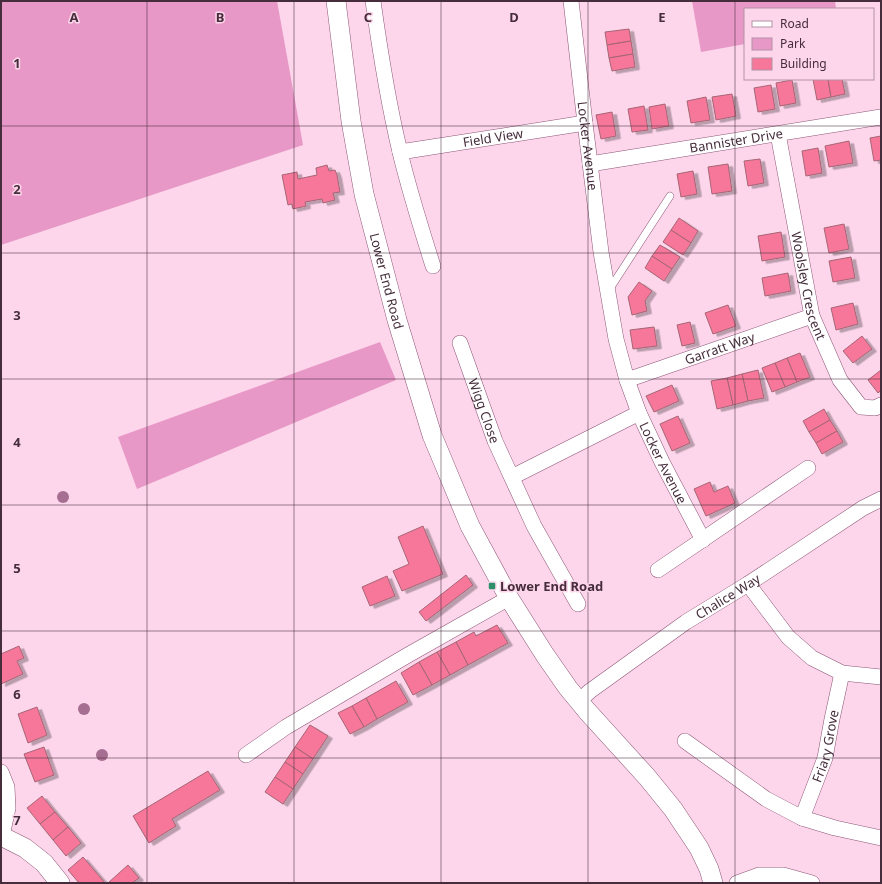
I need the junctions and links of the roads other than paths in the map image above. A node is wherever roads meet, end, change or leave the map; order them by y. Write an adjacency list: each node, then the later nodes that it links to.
1 (336, 1): 23 (street, Lower End Road)
2 (373, 1): 7 (street)
3 (572, 1): 5 (street, Locker Avenue)
4 (881, 117): 6 (street, Bannister Drive)
5 (585, 123): 7 (street, Field View); 8 (street, Locker Avenue)
6 (778, 134): 8 (street, Bannister Drive); 12 (street, Woolsley Crescent)
7 (400, 152): 10 (street)
8 (590, 164): 11 (street, Locker Avenue)
9 (670, 196): 11 (lane)
10 (433, 266)
11 (608, 290): 14 (street, Locker Avenue)
12 (812, 316): 14 (street, Garratt Way); 15 (street, Woolsley Crescent)
13 (460, 343): 18 (street, Wigg Close)
14 (627, 380): 16 (street, Locker Avenue)
15 (881, 406)
16 (639, 413): 18 (street); 20 (street, Locker Avenue)
17 (808, 468): 20 (street)
18 (512, 477): 24 (street, Wigg Close)
19 (881, 499): 22 (street, Chalice Way)
20 (703, 540): 21 (street)
21 (658, 570)
22 (748, 584): 25 (street); 27 (street, Chalice Way)
23 (509, 598): 27 (street, Lower End Road); 29 (street)
24 (578, 604)
25 (842, 673): 26 (street); 31 (street, Friary Grove)
26 (881, 677)
27 (578, 701): 35 (street, Lower End Road)
28 (685, 741): 31 (street)
29 (246, 755)
30 (1, 772): 32 (street)
31 (802, 818): 33 (street)
32 (2, 836): 34 (street)
33 (881, 838)
34 (60, 883)
35 (713, 883)
36 (737, 883): 37 (street)
37 (812, 883)

